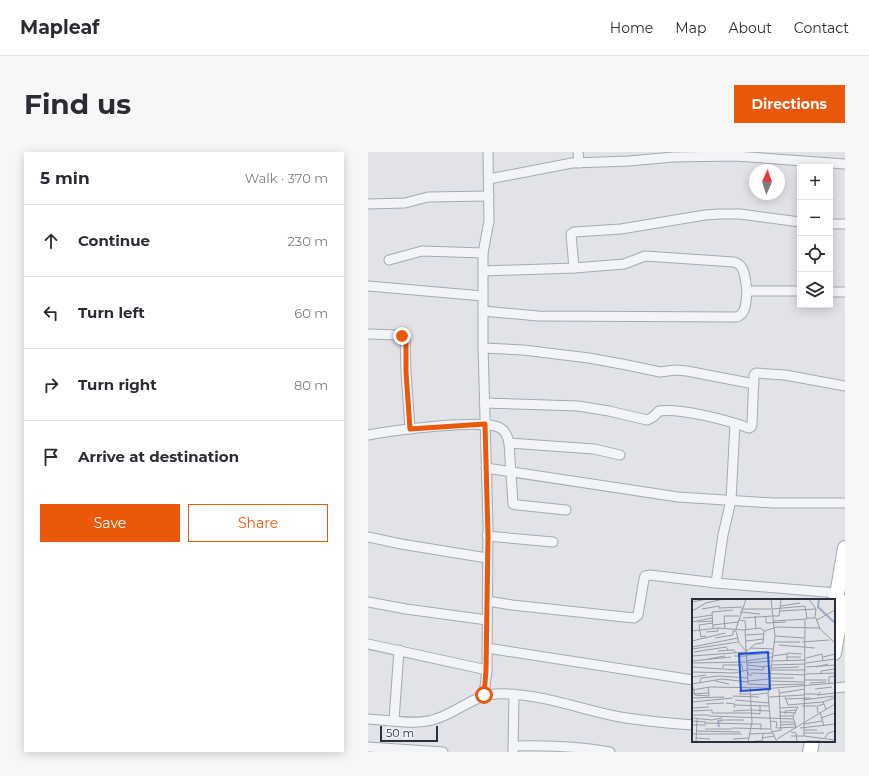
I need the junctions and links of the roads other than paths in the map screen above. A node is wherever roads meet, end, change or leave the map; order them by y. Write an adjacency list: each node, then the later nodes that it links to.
1 (488, 152): 5 (street)
2 (578, 152): 3 (street)
3 (579, 163): 4 (street); 5 (street)
4 (845, 164)
5 (489, 179): 6 (street)
6 (489, 196): 7 (street); 11 (street)
7 (368, 204)
8 (797, 222): 13 (street)
9 (833, 224): 10 (street)
10 (845, 224)
11 (483, 253): 12 (street); 14 (street)
12 (389, 260)
13 (574, 268): 14 (street); 16 (street)
14 (483, 271): 20 (street)
15 (368, 286): 20 (street)
16 (747, 291): 17 (street); 21 (street)
17 (797, 291)
18 (833, 292): 19 (street)
19 (845, 292)
20 (483, 296): 21 (street)
21 (483, 311): 23 (street)
22 (368, 334): 29 (street)
23 (483, 348): 24 (street); 26 (street)
24 (754, 384): 25 (street); 28 (street)
25 (845, 386)
26 (484, 403): 27 (street); 28 (street)
27 (485, 424): 29 (street); 31 (street); 33 (street)
28 (735, 424): 35 (street)
29 (410, 429): 30 (street)
30 (368, 435)
31 (509, 444): 32 (street); 34 (street)
32 (620, 455)
33 (486, 468): 34 (street); 38 (street)
34 (510, 472): 35 (street); 37 (street)
35 (731, 500): 36 (street); 43 (street)
36 (845, 503)
37 (566, 510)
38 (488, 536): 40 (street); 42 (street)
39 (368, 537): 42 (street)
40 (553, 542)
41 (845, 548): 44 (main road)
42 (487, 558): 45 (street)
43 (716, 583): 44 (street); 45 (street)
44 (841, 591): 47 (main road)
45 (487, 601): 48 (street)
46 (368, 602): 48 (street)
47 (840, 612): 49 (main road)
48 (487, 620): 51 (street)
49 (841, 638): 53 (main road)
50 (368, 644): 52 (street)
51 (487, 648): 54 (street); 55 (street)
52 (399, 650): 54 (street); 59 (street)
53 (835, 651)
54 (486, 670): 57 (street)
55 (692, 680)
56 (514, 694): 57 (street); 60 (street); 64 (street)
57 (484, 695): 59 (street)
58 (368, 719): 59 (street)
59 (394, 720)
60 (692, 725)
61 (812, 742): 67 (main road)
62 (819, 742): 68 (main road)
63 (368, 747): 65 (street)
64 (513, 749): 66 (street)
65 (443, 752)
66 (610, 752)
67 (810, 752)
68 (817, 752)

